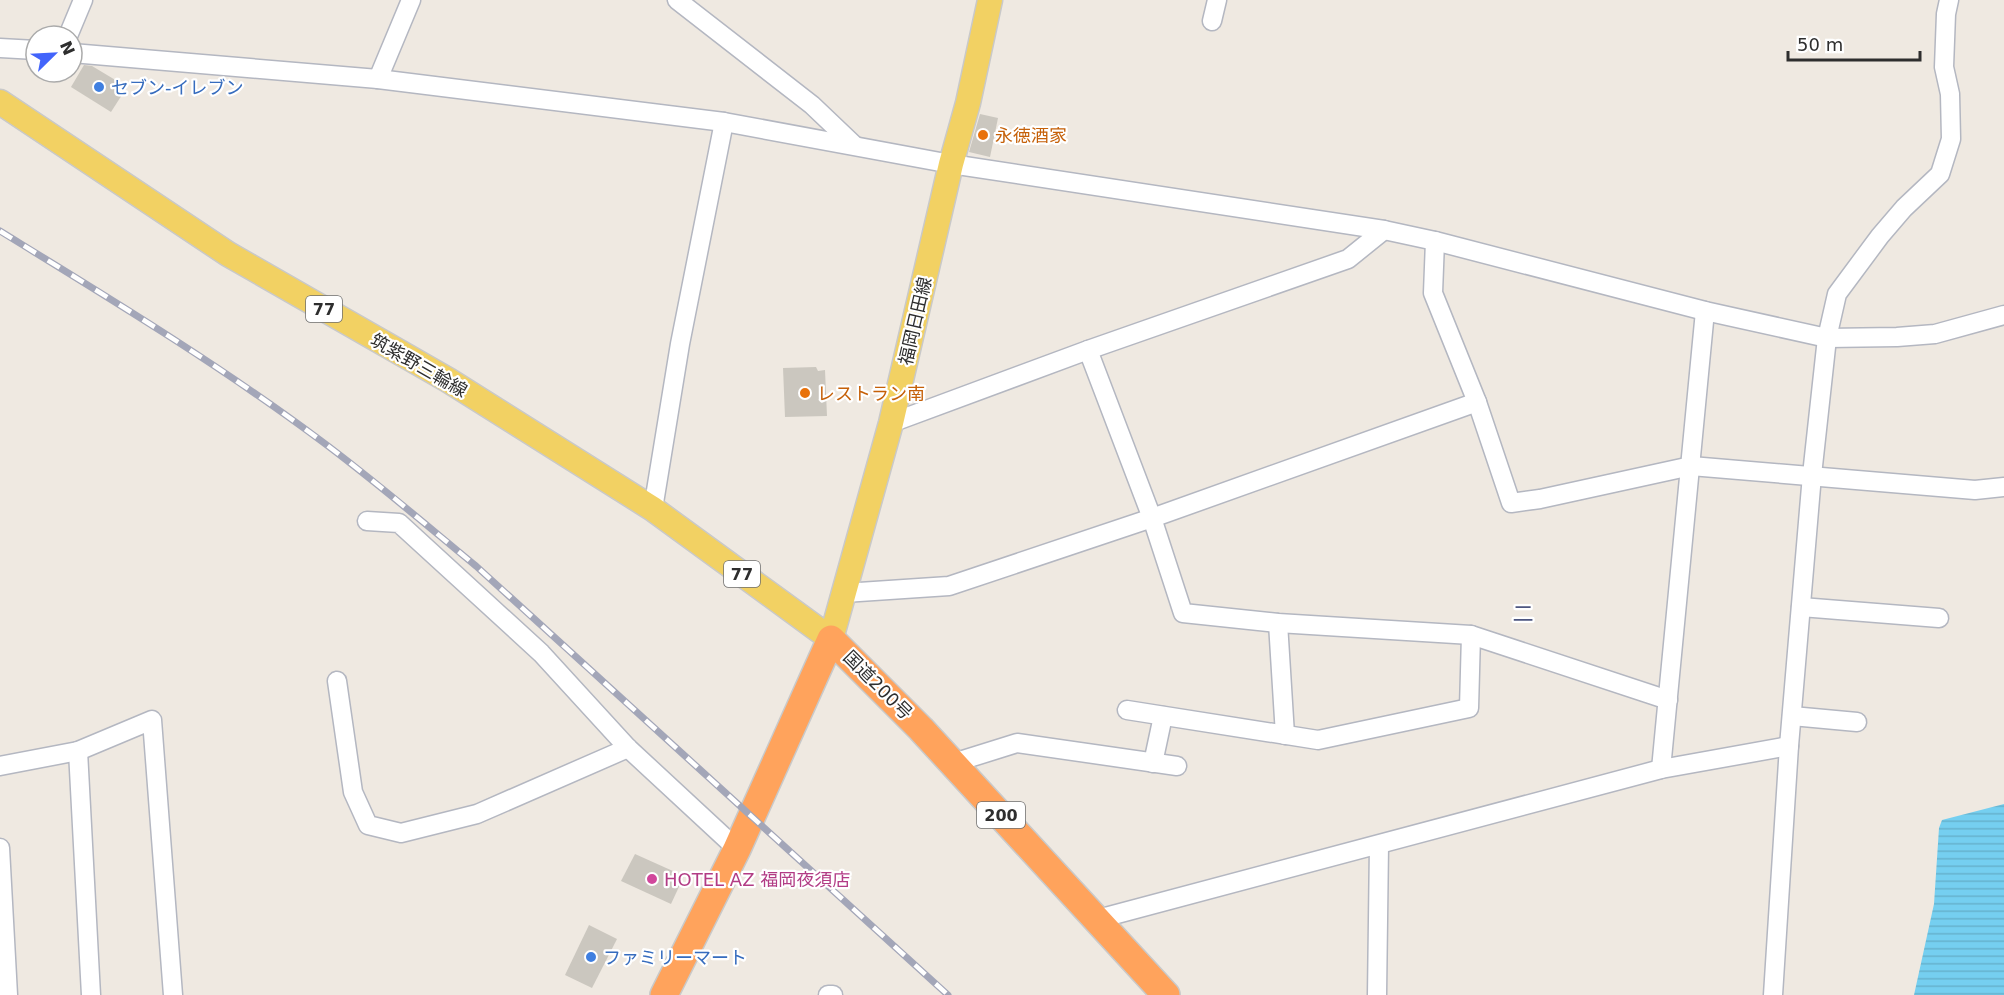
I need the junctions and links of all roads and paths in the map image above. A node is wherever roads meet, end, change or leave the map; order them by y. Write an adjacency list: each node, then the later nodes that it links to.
1 (83, 0): 8 (street)
2 (411, 0): 12 (street)
3 (677, 0): 15 (street)
4 (990, 0): 16 (main road, 福岡日田線)
5 (1217, 0): 7 (street)
6 (1949, 0): 21 (street)
7 (1212, 21)
8 (73, 24)
9 (0, 48): 10 (street)
10 (24, 49)
11 (84, 53): 12 (street)
12 (378, 79): 14 (street)
13 (0, 102): 28 (main road, 筑紫野三輪線 / 77)
14 (724, 122): 15 (street); 28 (street)
15 (854, 145): 16 (street)
16 (951, 164): 17 (street); 24 (main road, 福岡日田線)
17 (1384, 230): 18 (street); 22 (street)
18 (1435, 241): 19 (street); 23 (street)
19 (1705, 311): 21 (street); 25 (street)
20 (2004, 315): 21 (street)
21 (1827, 338): 26 (street)
22 (1088, 350): 24 (street); 29 (street)
23 (1477, 402): 25 (street); 29 (street)
24 (891, 423): 31 (main road, 福岡日田線)
25 (1691, 466): 26 (street); 38 (street)
26 (1812, 475): 27 (street); 32 (street)
27 (2004, 487)
28 (653, 509): 36 (main road, 筑紫野三輪線 / 77)
29 (1152, 518): 31 (street); 34 (street)
30 (367, 521): 45 (street)
31 (844, 593): 36 (main road, 福岡日田線)
32 (1801, 607): 33 (street); 41 (street)
33 (1940, 618)
34 (1278, 623): 35 (street); 43 (street)
35 (1471, 635): 38 (street); 43 (street)
36 (831, 639): 47 (highway, 国道200号 / 200); 54 (highway, 国道200号)
37 (337, 681): 45 (street)
38 (1668, 700): 51 (street)
39 (1127, 710): 40 (street)
40 (1162, 716): 43 (street); 48 (street)
41 (1792, 716): 42 (street); 44 (street)
42 (1857, 722)
43 (1285, 735)
44 (1789, 746): 51 (street); 65 (street)
45 (628, 748): 54 (street)
46 (78, 751): 49 (street); 58 (street); 59 (street)
47 (953, 763): 48 (street); 55 (highway, 国道200号 / 200)
48 (1153, 763): 50 (street)
49 (0, 766)
50 (1177, 766)
51 (1661, 770): 52 (street)
52 (1379, 845): 55 (street); 64 (street)
53 (0, 848): 56 (street)
54 (736, 849): 60 (highway, 国道200号)
55 (1098, 919): 63 (highway, 国道200号 / 200)
56 (3, 957): 57 (street)
57 (8, 995)
58 (91, 995)
59 (173, 995)
60 (664, 995)
61 (828, 995): 62 (street)
62 (833, 995)
63 (1166, 995)
64 (1377, 995)
65 (1773, 995)

